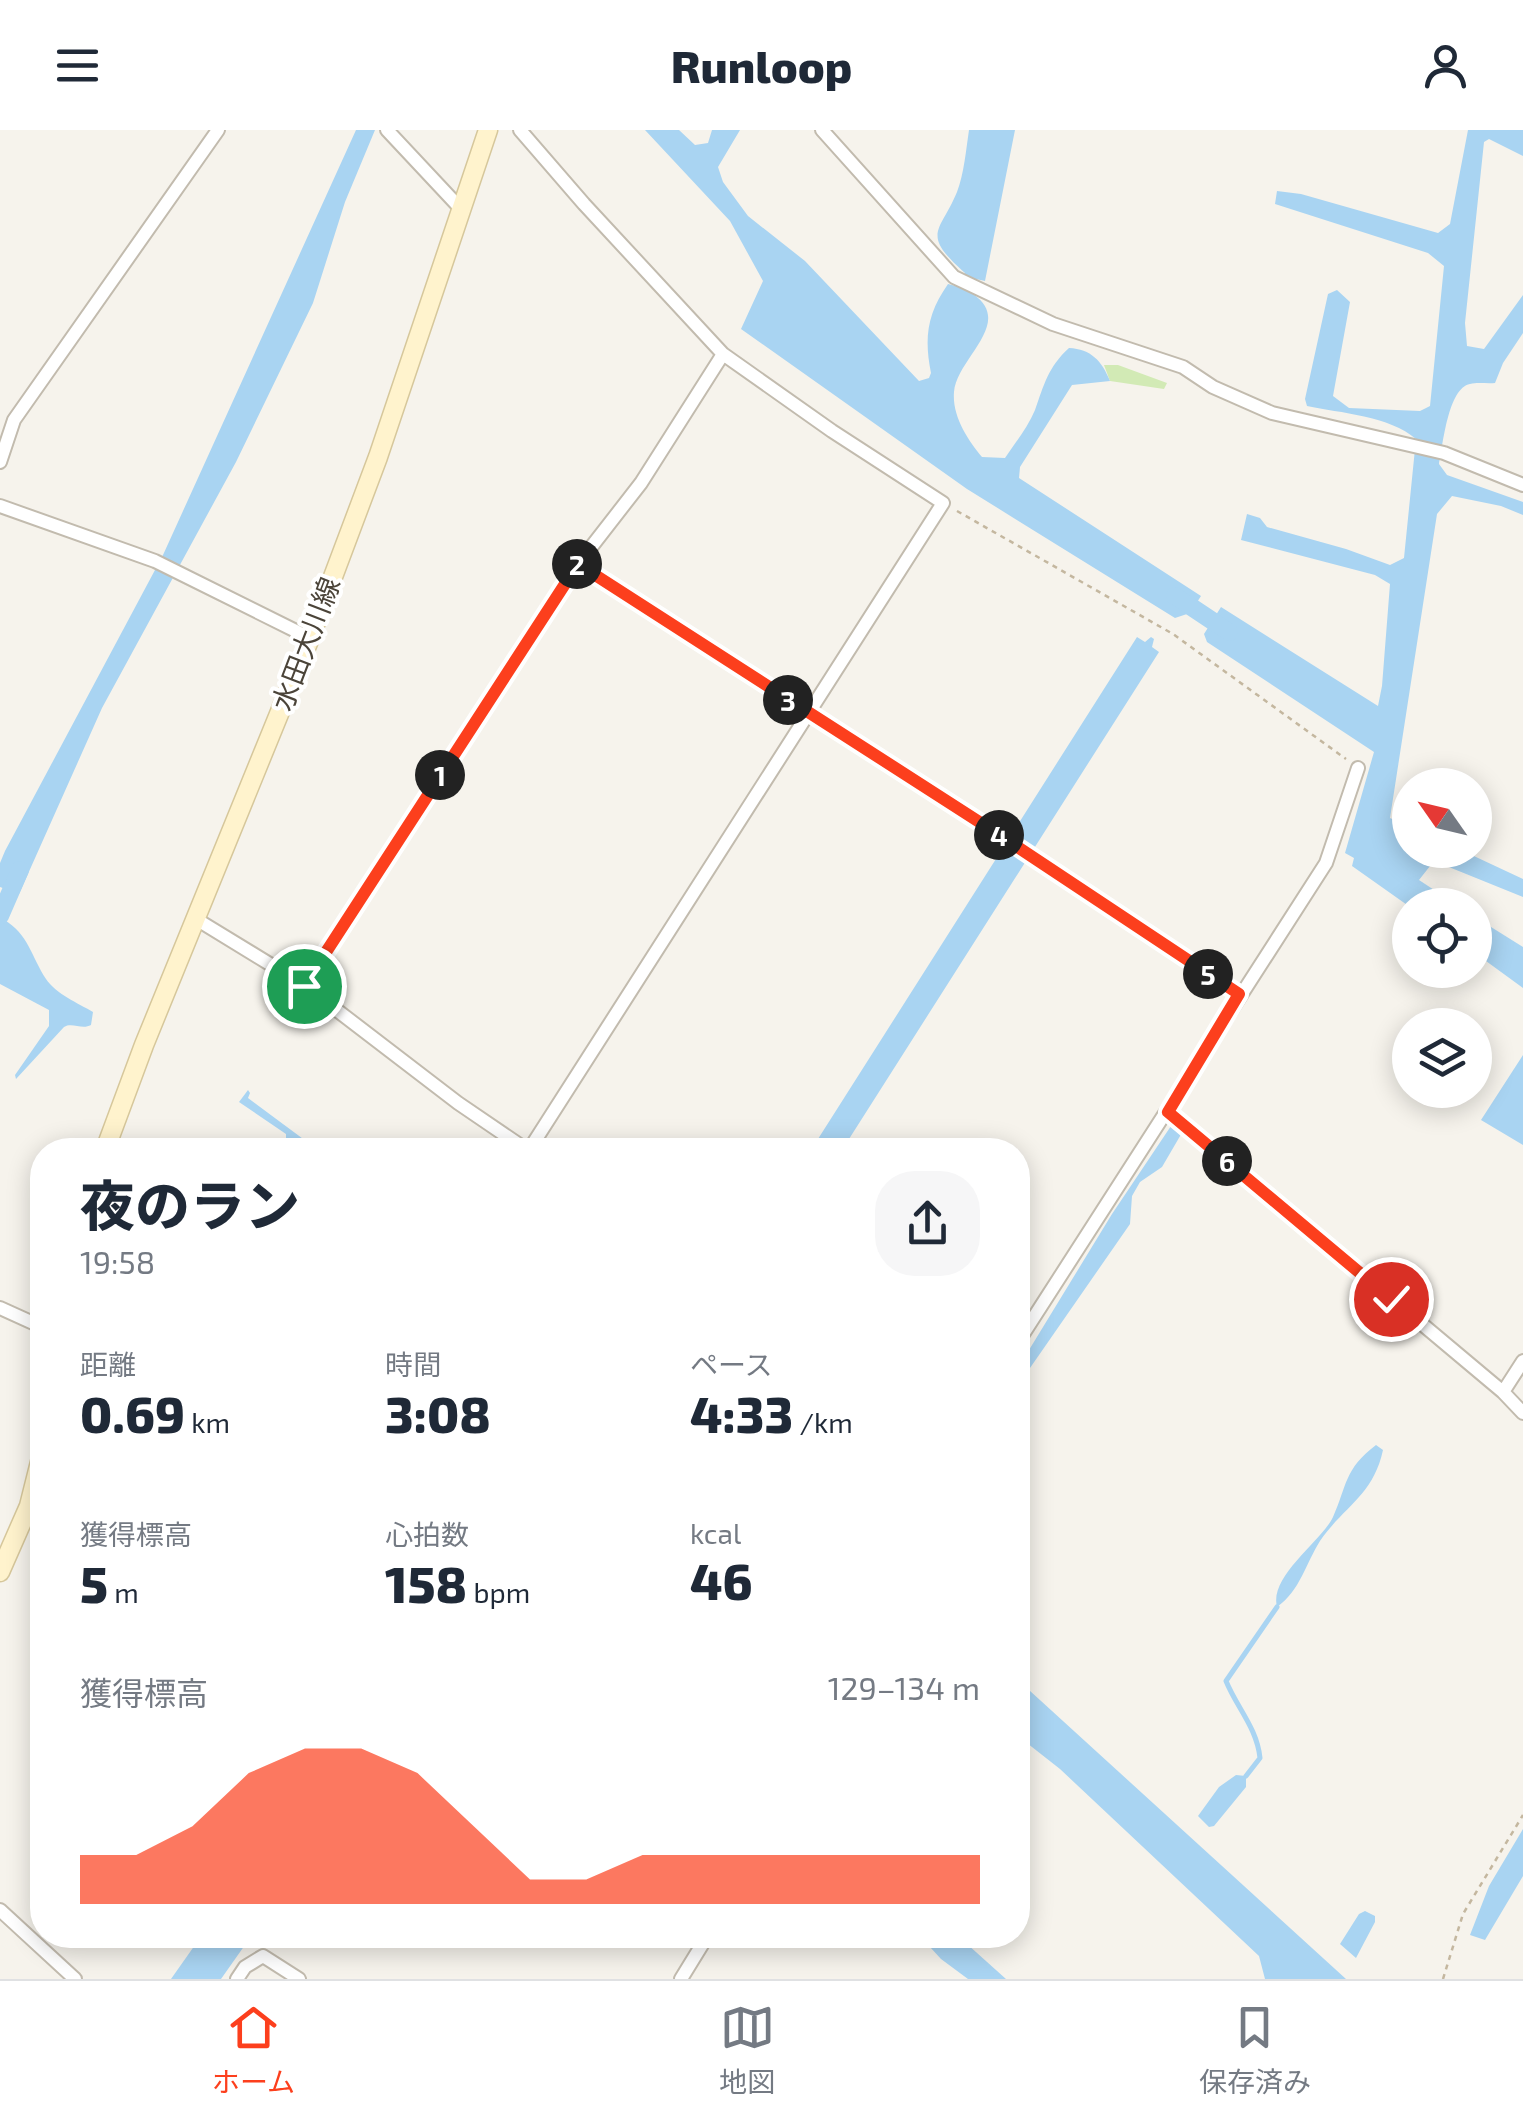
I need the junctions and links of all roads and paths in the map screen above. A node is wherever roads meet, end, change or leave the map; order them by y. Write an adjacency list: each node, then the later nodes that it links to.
1 (218, 130): 8 (street)
2 (387, 130): 6 (street)
3 (488, 130): 6 (main road, 水田大川線)
4 (520, 130): 7 (street)
5 (822, 130): 9 (street)
6 (461, 209): 13 (main road, 水田大川線)
7 (722, 354): 10 (street); 12 (street)
8 (0, 462)
9 (1523, 485)
10 (943, 502): 14 (street); 15 (path)
11 (0, 506): 13 (street)
12 (578, 564): 14 (street); 17 (street)
13 (310, 638): 16 (main road, 水田大川線)
14 (808, 713): 18 (street); 22 (street)
15 (1358, 768): 18 (street)
16 (196, 920): 17 (street); 20 (main road, 水田大川線)
17 (304, 986): 21 (street)
18 (1239, 994): 19 (street)
19 (1168, 1112): 25 (street); 27 (street)
20 (110, 1138)
21 (510, 1138)
22 (536, 1138)
23 (0, 1308): 24 (street)
24 (30, 1321)
25 (1030, 1324)
26 (1523, 1361): 27 (street)
27 (1503, 1392): 28 (street)
28 (1523, 1413)
29 (30, 1502): 30 (main road)
30 (0, 1572)
31 (1523, 1815): 40 (path)
32 (0, 1910): 33 (street)
33 (30, 1938)
34 (41, 1948): 36 (street)
35 (700, 1948): 39 (street)
36 (74, 1979)
37 (237, 1979): 38 (street)
38 (298, 1979)
39 (682, 1979)
40 (1443, 1979)

